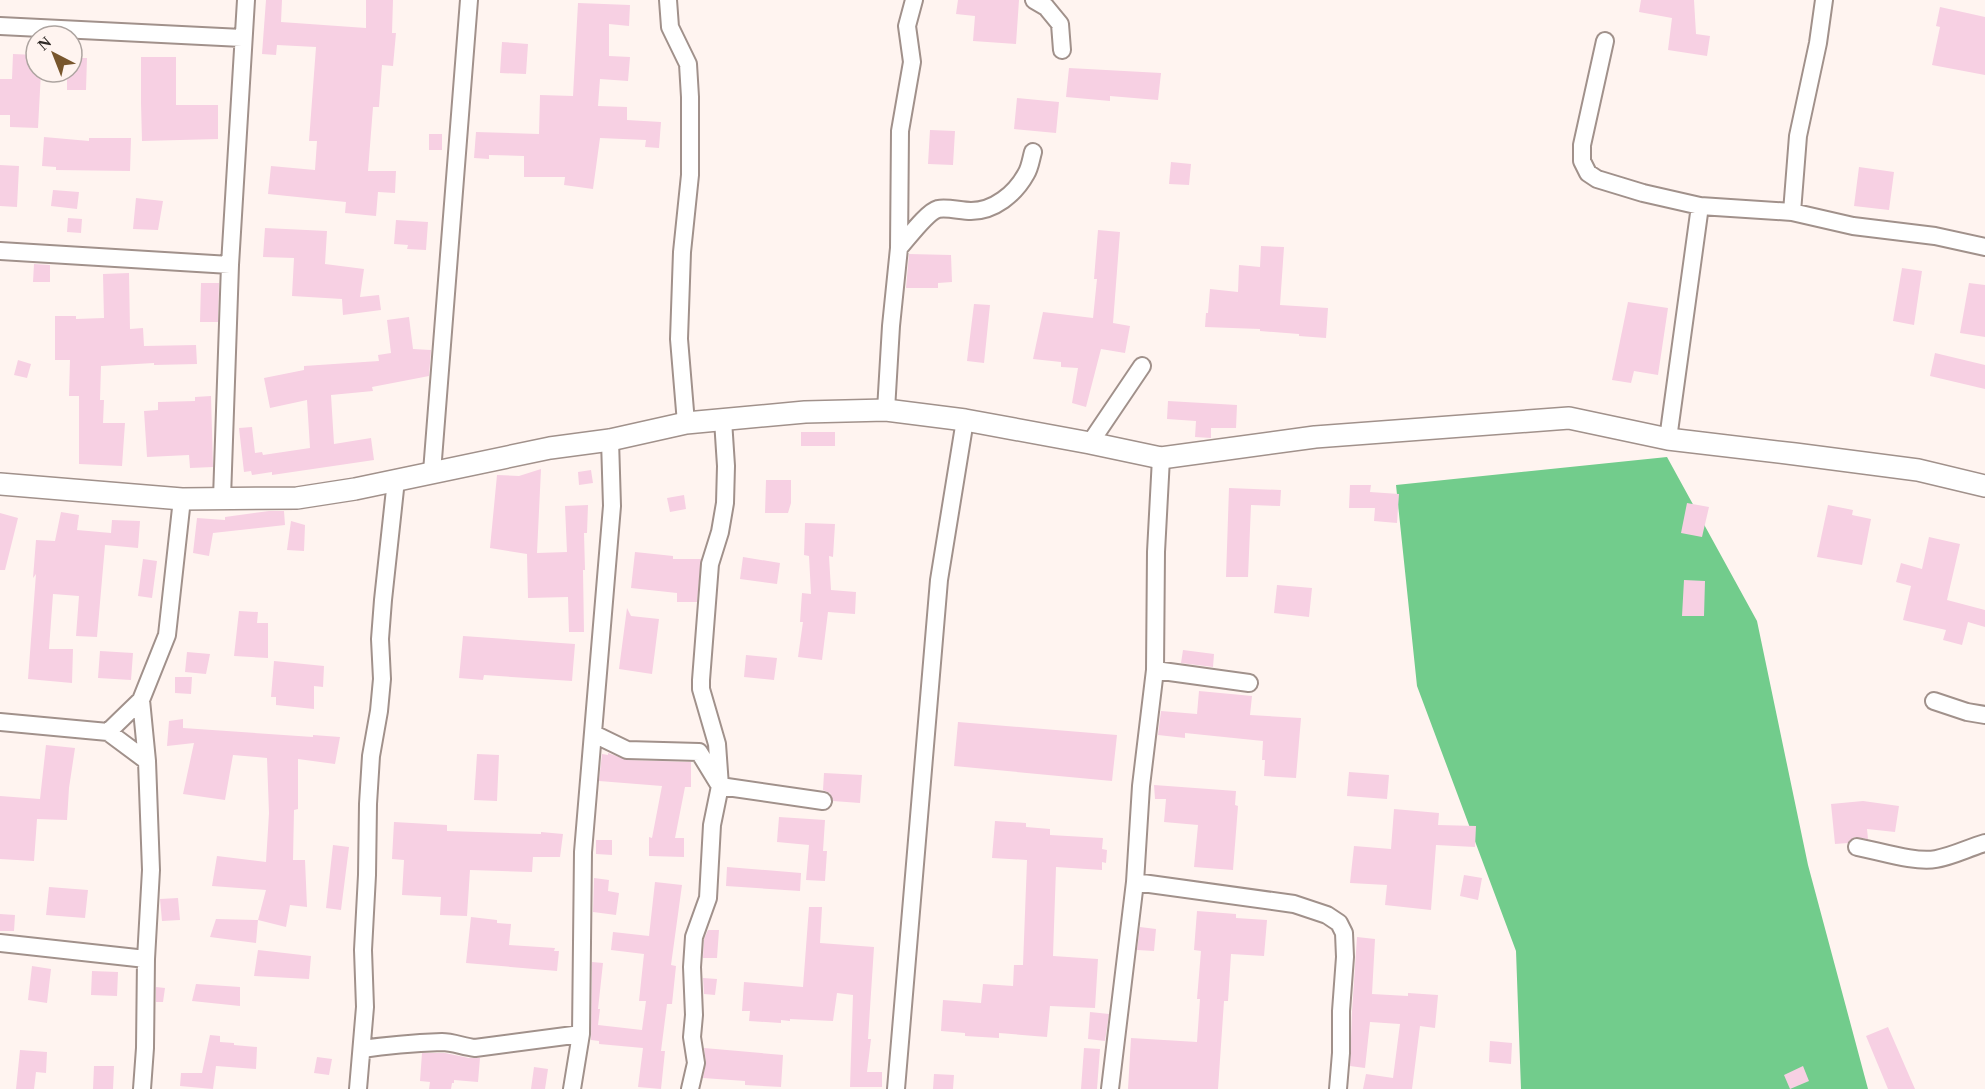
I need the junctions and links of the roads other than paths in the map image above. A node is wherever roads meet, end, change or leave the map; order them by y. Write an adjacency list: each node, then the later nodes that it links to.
1 (246, 0): 8 (street)
2 (470, 0): 27 (street)
3 (668, 0): 22 (street)
4 (914, 0): 15 (street)
5 (1034, 0): 10 (street)
6 (1824, 0): 13 (street)
7 (0, 26): 8 (street)
8 (242, 38): 17 (street)
9 (1605, 41): 12 (street)
10 (1062, 50)
11 (1033, 152): 15 (street)
12 (1700, 206): 13 (street); 23 (street)
13 (1792, 212): 14 (street)
14 (1985, 247)
15 (898, 248): 19 (street)
16 (0, 251): 17 (street)
17 (230, 265): 31 (street)
18 (1142, 366): 25 (street)
19 (886, 410): 20 (street); 21 (street)
20 (723, 420): 22 (street); 42 (street)
21 (965, 420): 25 (street); 55 (street)
22 (686, 423): 24 (street)
23 (1668, 439): 26 (street); 30 (street)
24 (610, 440): 27 (street); 40 (street)
25 (1090, 442): 26 (street)
26 (1161, 458): 33 (street)
27 (432, 472): 28 (street)
28 (396, 480): 31 (street); 50 (street)
29 (0, 484): 32 (street)
30 (1985, 486)
31 (222, 498): 32 (street)
32 (182, 499): 35 (street)
33 (1155, 670): 34 (street); 46 (street)
34 (1249, 683)
35 (141, 700): 39 (street); 41 (street)
36 (1934, 701): 37 (street)
37 (1985, 716)
38 (0, 722): 39 (street)
39 (108, 732): 41 (street)
40 (594, 734): 42 (street); 49 (street)
41 (147, 761): 48 (street)
42 (720, 786): 43 (street); 54 (street)
43 (823, 801)
44 (1985, 843): 45 (street)
45 (1857, 847)
46 (1135, 882): 56 (street); 57 (street)
47 (0, 943): 48 (street)
48 (146, 958): 51 (street)
49 (581, 1034): 50 (street); 53 (street)
50 (362, 1049): 52 (street)
51 (142, 1089)
52 (358, 1089)
53 (572, 1089)
54 (690, 1089)
55 (896, 1089)
56 (1110, 1089)
57 (1338, 1089)

